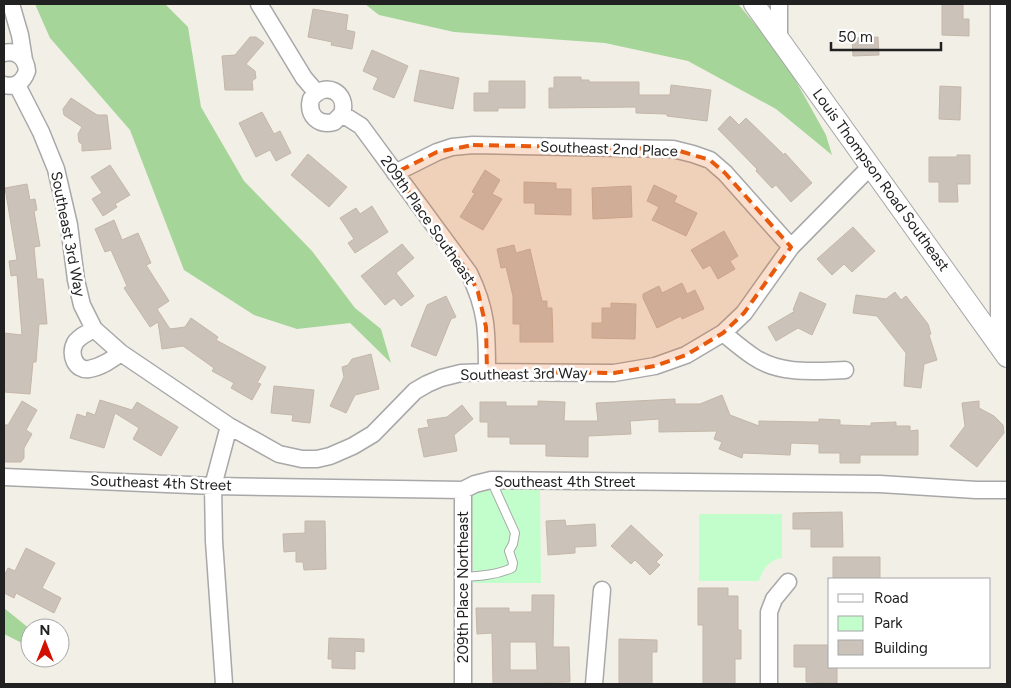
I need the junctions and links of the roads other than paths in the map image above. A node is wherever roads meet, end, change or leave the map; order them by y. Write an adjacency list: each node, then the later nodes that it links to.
1 (11, 4): 8 (street, Southeast 3rd Way)
2 (259, 4): 10 (street)
3 (754, 4): 6 (street, Louis Thompson Road Southeast)
4 (779, 4): 6 (street)
5 (999, 4): 17 (street)
6 (780, 37): 12 (street, Louis Thompson Road Southeast)
7 (4, 54): 8 (street)
8 (24, 60): 9 (street, Southeast 3rd Way)
9 (10, 85): 15 (street, Southeast 3rd Way)
10 (317, 93): 11 (street); 11 (street)
11 (342, 114): 13 (street, 209th Place Southeast)
12 (870, 167): 14 (street, Southeast 3rd Way); 17 (street, Louis Thompson Road Southeast)
13 (395, 173): 14 (street, Southeast 2nd Place); 20 (street, 209th Place Southeast)
14 (791, 247): 16 (street, Southeast 3rd Way)
15 (94, 329): 18 (street, Southeast 3rd Way); 18 (street)
16 (723, 333): 19 (street); 20 (street, Southeast 3rd Way)
17 (1003, 350)
18 (121, 353): 21 (street, Southeast 3rd Way)
19 (846, 370)
20 (487, 372): 21 (street, Southeast 3rd Way)
21 (228, 426): 24 (street)
22 (4, 477): 24 (street, Southeast 4th Street)
23 (491, 480): 25 (street, Southeast 4th Street); 26 (street, Southeast 4th Street); 27 (lane)
24 (213, 486): 25 (street, Southeast 4th Street); 30 (street)
25 (463, 490): 27 (street, 209th Place Northeast)
26 (1007, 490)
27 (463, 577): 31 (street, 209th Place Northeast)
28 (788, 582): 33 (street)
29 (602, 590): 32 (street)
30 (224, 684)
31 (463, 684)
32 (594, 684)
33 (769, 684)

